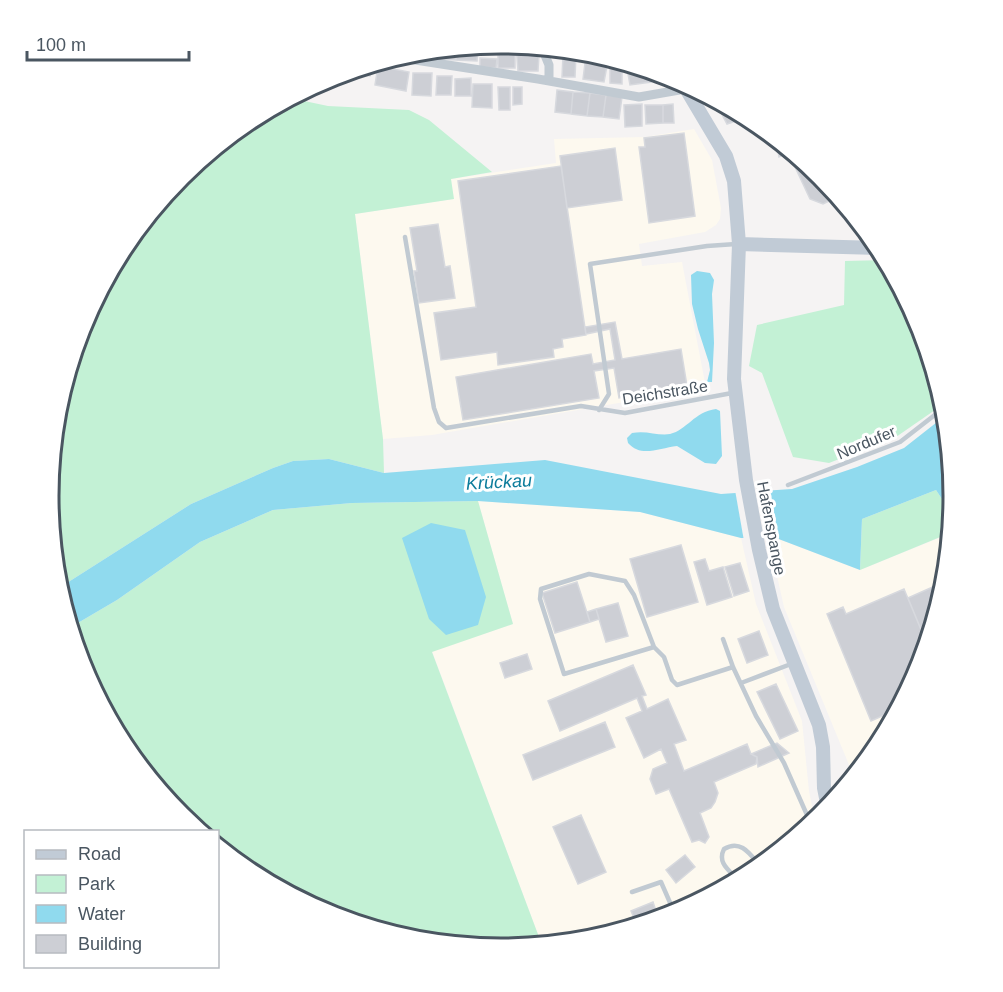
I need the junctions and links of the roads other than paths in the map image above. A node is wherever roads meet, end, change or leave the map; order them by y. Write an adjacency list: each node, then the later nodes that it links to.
1 (546, 57): 3 (street)
2 (422, 61): 3 (street)
3 (549, 81): 4 (street)
4 (673, 89)
5 (694, 99): 7 (street, Hafenspange)
6 (405, 237): 10 (lane, Deichstraße)
7 (739, 244): 8 (street); 9 (street, Hafenspange); 10 (lane)
8 (867, 248)
9 (735, 393): 10 (lane, Deichstraße); 15 (street, Hafenspange)
10 (599, 410)
11 (936, 414): 12 (lane, Nordufer)
12 (788, 485)
13 (723, 639): 16 (lane)
14 (654, 647): 14 (lane); 16 (lane)
15 (795, 662): 17 (lane); 18 (street, Hafenspange)
16 (733, 667): 17 (lane)
17 (741, 683): 19 (lane)
18 (826, 796)
19 (807, 815)
20 (754, 859): 21 (lane)
21 (732, 873)
22 (632, 892): 23 (lane)
23 (671, 904)

